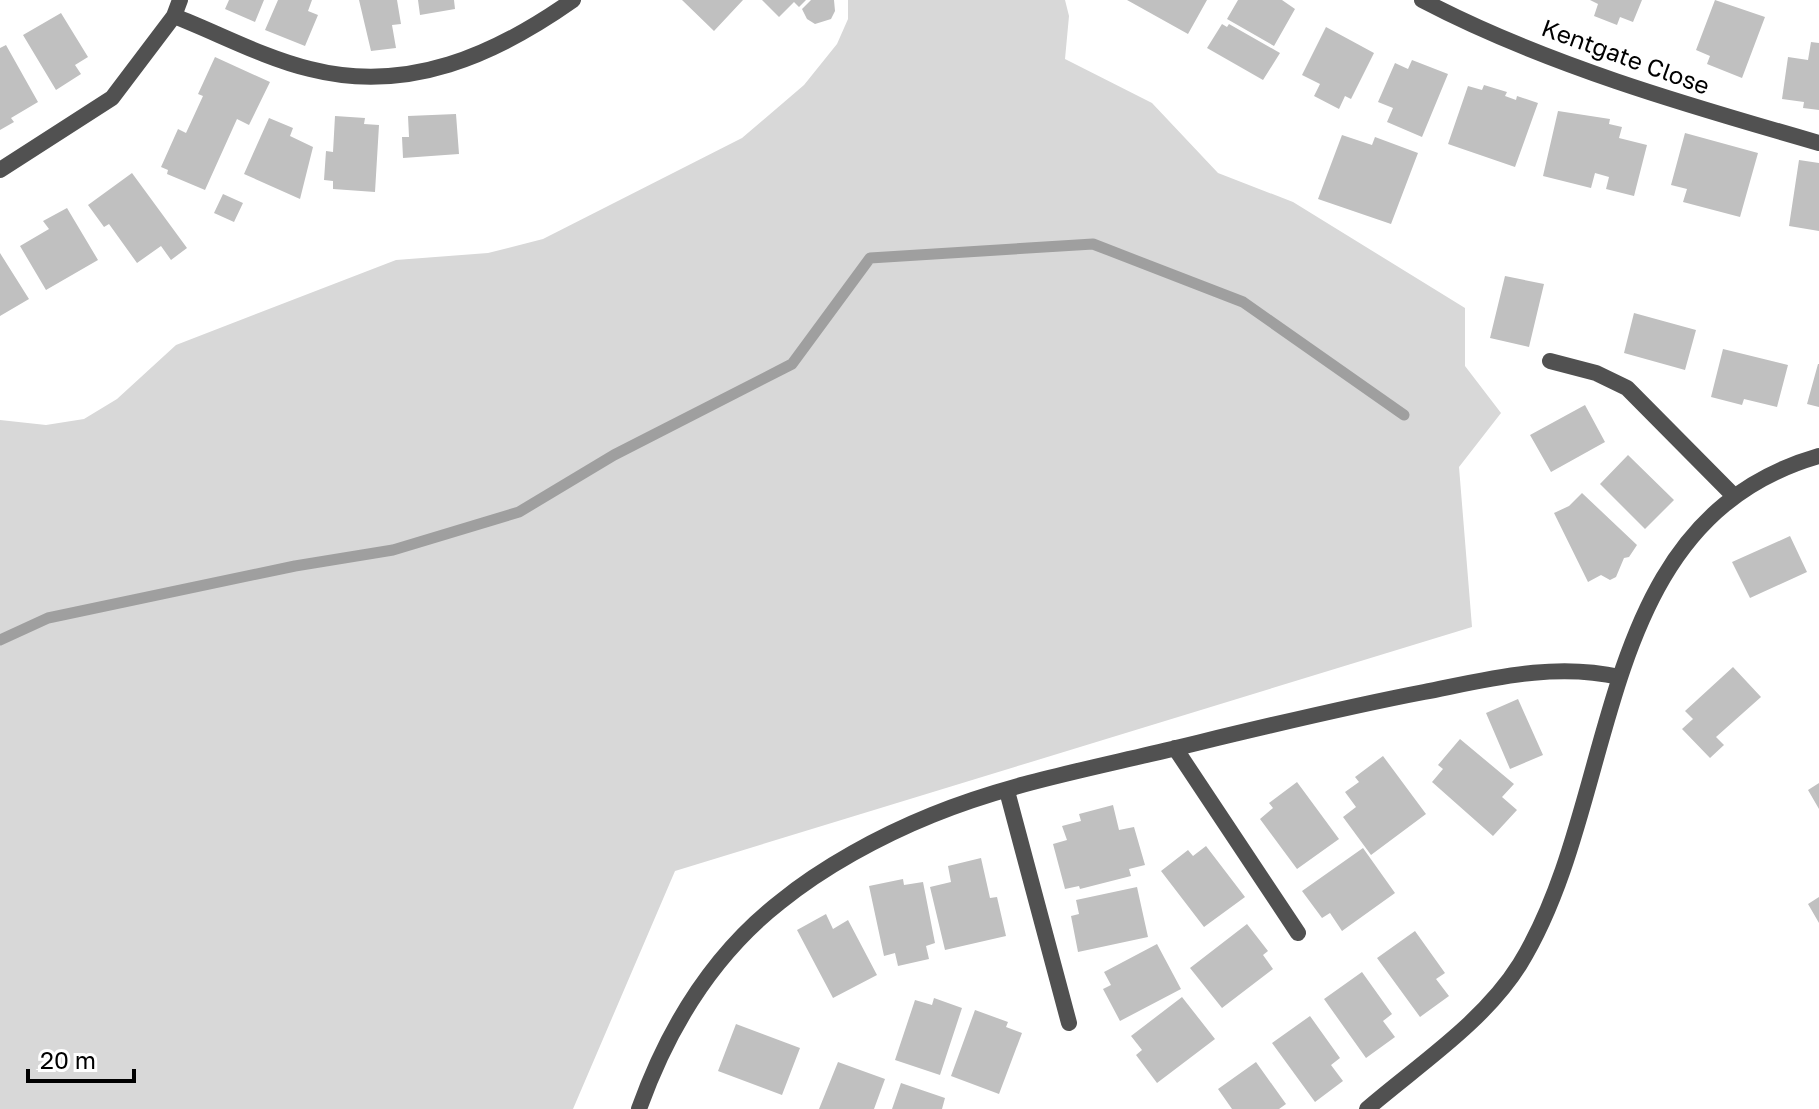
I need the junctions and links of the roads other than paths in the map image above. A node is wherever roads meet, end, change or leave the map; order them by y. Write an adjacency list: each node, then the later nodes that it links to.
1 (573, 0): 3 (street)
2 (1422, 0): 4 (street, Kentgate Close)
3 (177, 8): 5 (street)
4 (1819, 143)
5 (0, 170)
6 (1550, 361): 8 (street)
7 (1819, 456): 8 (street)
8 (1733, 495): 9 (street)
9 (1620, 677): 10 (street); 15 (street)
10 (1175, 748): 11 (street); 12 (street)
11 (1007, 791): 13 (street); 14 (street)
12 (1298, 933)
13 (1069, 1023)
14 (639, 1109)
15 (1367, 1109)

